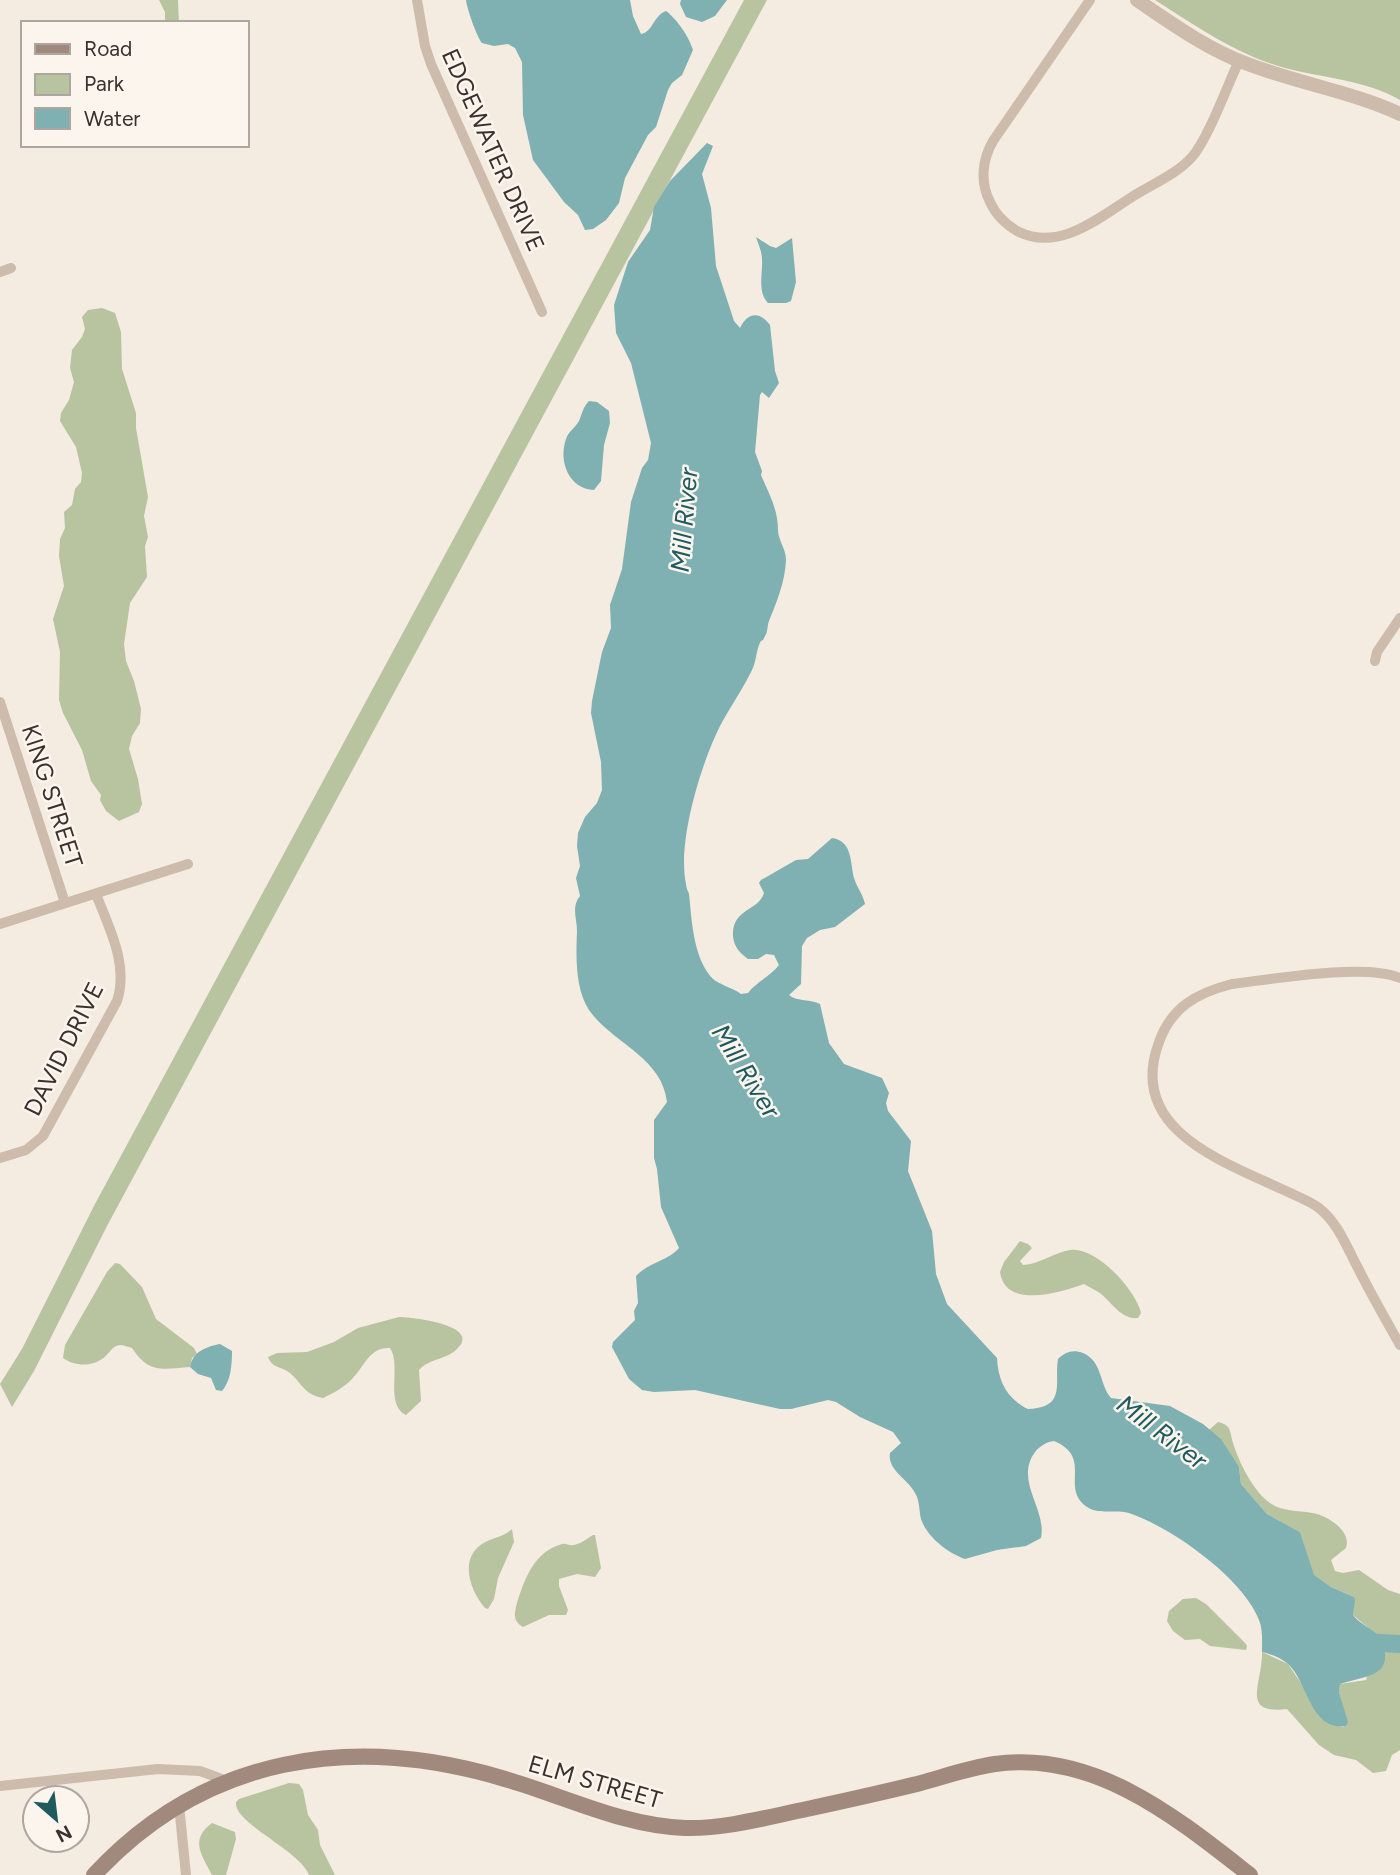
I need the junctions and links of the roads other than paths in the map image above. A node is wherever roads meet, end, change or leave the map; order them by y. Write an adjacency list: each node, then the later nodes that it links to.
1 (417, 0): 6 (street, EDGEWATER DRIVE)
2 (1090, 0): 4 (street)
3 (1137, 0): 4 (street)
4 (1239, 61): 5 (street)
5 (1400, 114)
6 (542, 312)
7 (1400, 618): 8 (street)
8 (1375, 661)
9 (0, 702): 12 (street, KING STREET)
10 (188, 864): 11 (street)
11 (96, 894): 12 (street); 15 (street, DAVID DRIVE)
12 (65, 903): 13 (street)
13 (0, 924)
14 (1400, 978): 16 (street)
15 (0, 1158)
16 (1400, 1345)
17 (227, 1781): 18 (street); 19 (main road, ELM STREET); 22 (main road, ELM STREET)
18 (0, 1786)
19 (179, 1805): 20 (main road, ELM STREET); 21 (street)
20 (94, 1875)
21 (186, 1875)
22 (1250, 1875)

